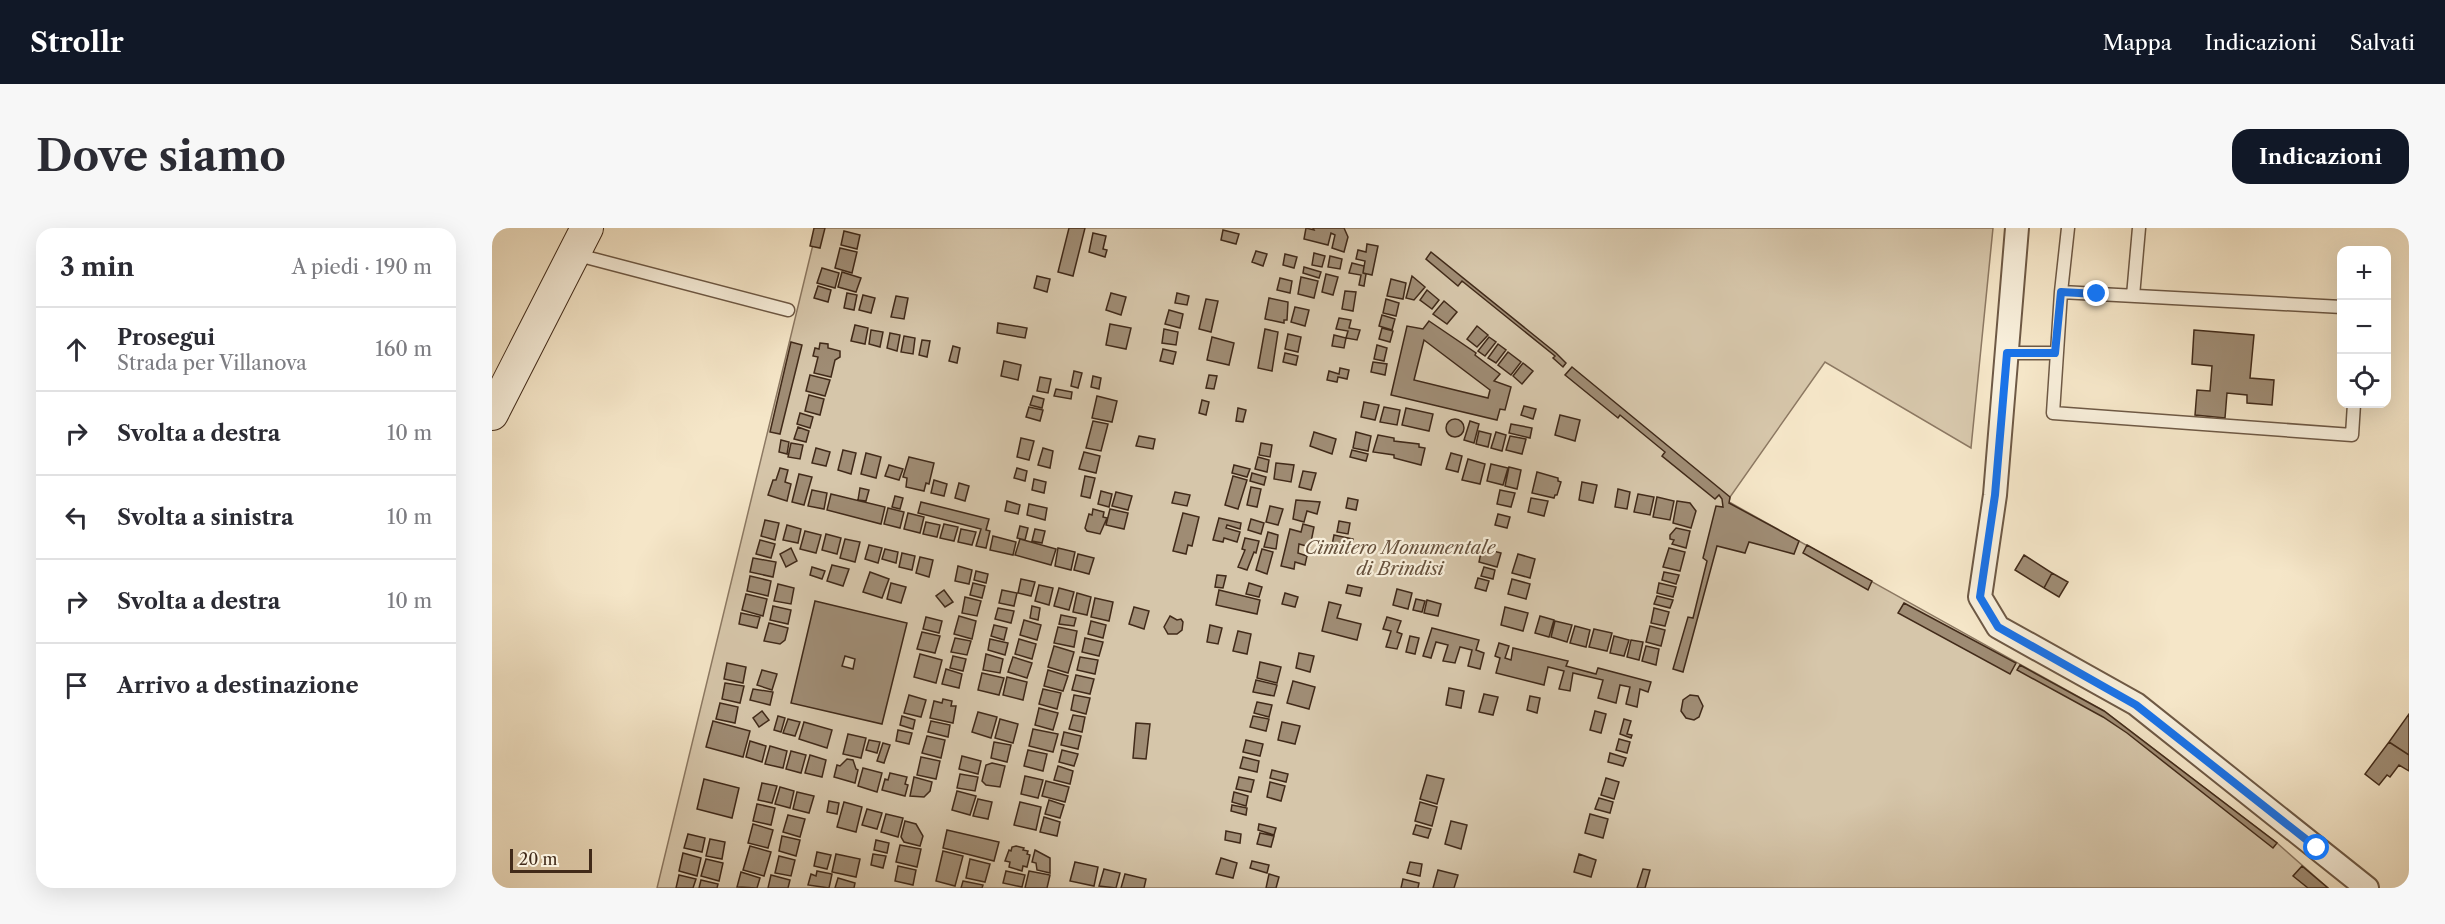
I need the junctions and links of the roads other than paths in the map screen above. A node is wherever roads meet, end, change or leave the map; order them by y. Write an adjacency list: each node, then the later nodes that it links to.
1 (2017, 228): 9 (street)
2 (2068, 228): 5 (lane)
3 (2139, 228): 6 (lane)
4 (581, 241): 8 (lane); 11 (main road)
5 (2061, 292): 6 (lane); 10 (lane)
6 (2133, 296): 7 (lane)
7 (2337, 307)
8 (788, 310)
9 (2007, 353): 10 (lane); 13 (street)
10 (2055, 353): 12 (lane)
11 (495, 404)
12 (2354, 408)
13 (2367, 888)

